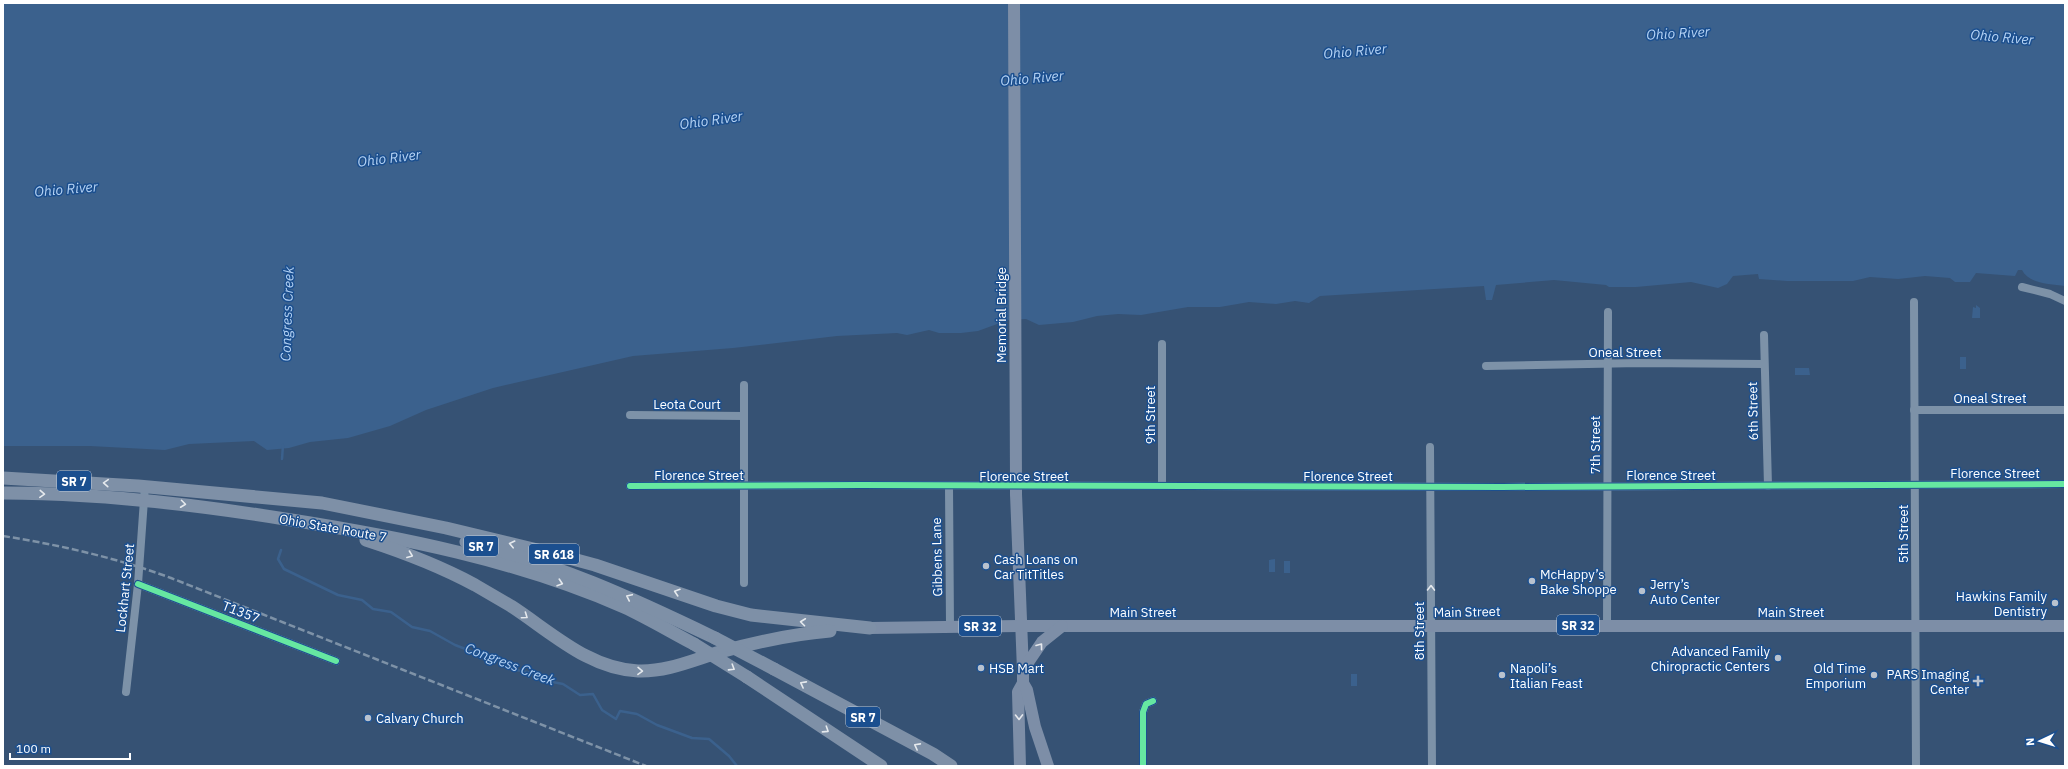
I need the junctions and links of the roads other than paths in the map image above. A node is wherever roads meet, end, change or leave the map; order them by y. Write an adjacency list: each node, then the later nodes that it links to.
1 (1014, 3): 36 (main road, Memorial Bridge, bridge)
2 (2022, 287): 3 (street)
3 (2065, 301)
4 (1914, 302): 12 (street, 5th Street)
5 (1608, 312): 8 (street, 7th Street)
6 (1764, 335): 9 (street, 6th Street)
7 (1162, 344): 24 (street, 9th Street)
8 (1608, 364): 9 (street, Oneal Street); 10 (street, Oneal Street); 25 (street, 7th Street)
9 (1764, 364): 26 (street, 6th Street)
10 (1486, 366)
11 (744, 385): 15 (street)
12 (1914, 410): 13 (street, Oneal Street); 19 (street, 5th Street)
13 (2065, 410)
14 (630, 415): 15 (street, Leota Court)
15 (744, 416): 22 (street)
16 (1430, 447): 27 (street, 8th Street)
17 (3, 478): 20 (highway, SR 7, one-way to 17)
18 (2065, 484): 19 (street, Florence Street)
19 (1914, 485): 26 (street, Florence Street); 38 (street, 5th Street)
20 (145, 486): 29 (highway, SR 7); 30 (street, Lockhart Street)
21 (630, 486): 22 (street, Florence Street)
22 (744, 486): 23 (street, Florence Street); 32 (street)
23 (949, 486): 24 (street, Florence Street); 35 (street, Gibbens Lane)
24 (1162, 486): 27 (street, Florence Street)
25 (1607, 486): 26 (street, Florence Street); 27 (street, Florence Street); 34 (street, 7th Street)
26 (1768, 486)
27 (1431, 487): 40 (street, 8th Street, one-way to 27)
28 (3, 493): 30 (highway, Ohio State Route 7 / SR 7, one-way to 30)
29 (235, 496): 41 (highway, SR 618, one-way to 29); 48 (highway, SR 7, one-way to 29, bridge)
30 (144, 500): 31 (highway, Ohio State Route 7 / SR 7, one-way to 31); 33 (street, Lockhart Street)
31 (320, 524): 41 (highway, one-way to 41); 47 (highway, Ohio State Route 7 / SR 7, one-way to 47, bridge)
32 (744, 583)
33 (138, 584): 42 (street, T1357); 45 (street, Lockhart Street)
34 (1607, 625): 38 (main road, Main Street / SR 32); 40 (main road, Main Street / SR 32)
35 (950, 626): 36 (main road, Main Street / SR 32); 41 (main road, Main Street / SR 32)
36 (1020, 626): 37 (main road, Main Street / SR 32); 43 (main road, SR 32)
37 (1062, 626): 40 (main road, Main Street / SR 32); 43 (main road, one-way to 37)
38 (1915, 626): 39 (main road, Main Street / SR 32); 53 (street, 5th Street)
39 (2065, 626)
40 (1432, 627): 52 (street, 8th Street)
41 (870, 628)
42 (336, 661)
43 (1023, 670): 44 (main road, SR 32)
44 (1023, 683): 49 (main road, SR 32, one-way to 49); 50 (main road, SR 32)
45 (126, 692)
46 (1153, 701): 51 (street)
47 (881, 766)
48 (951, 766)
49 (1020, 766)
50 (1048, 766)
51 (1143, 766)
52 (1432, 766)
53 (1916, 766)

